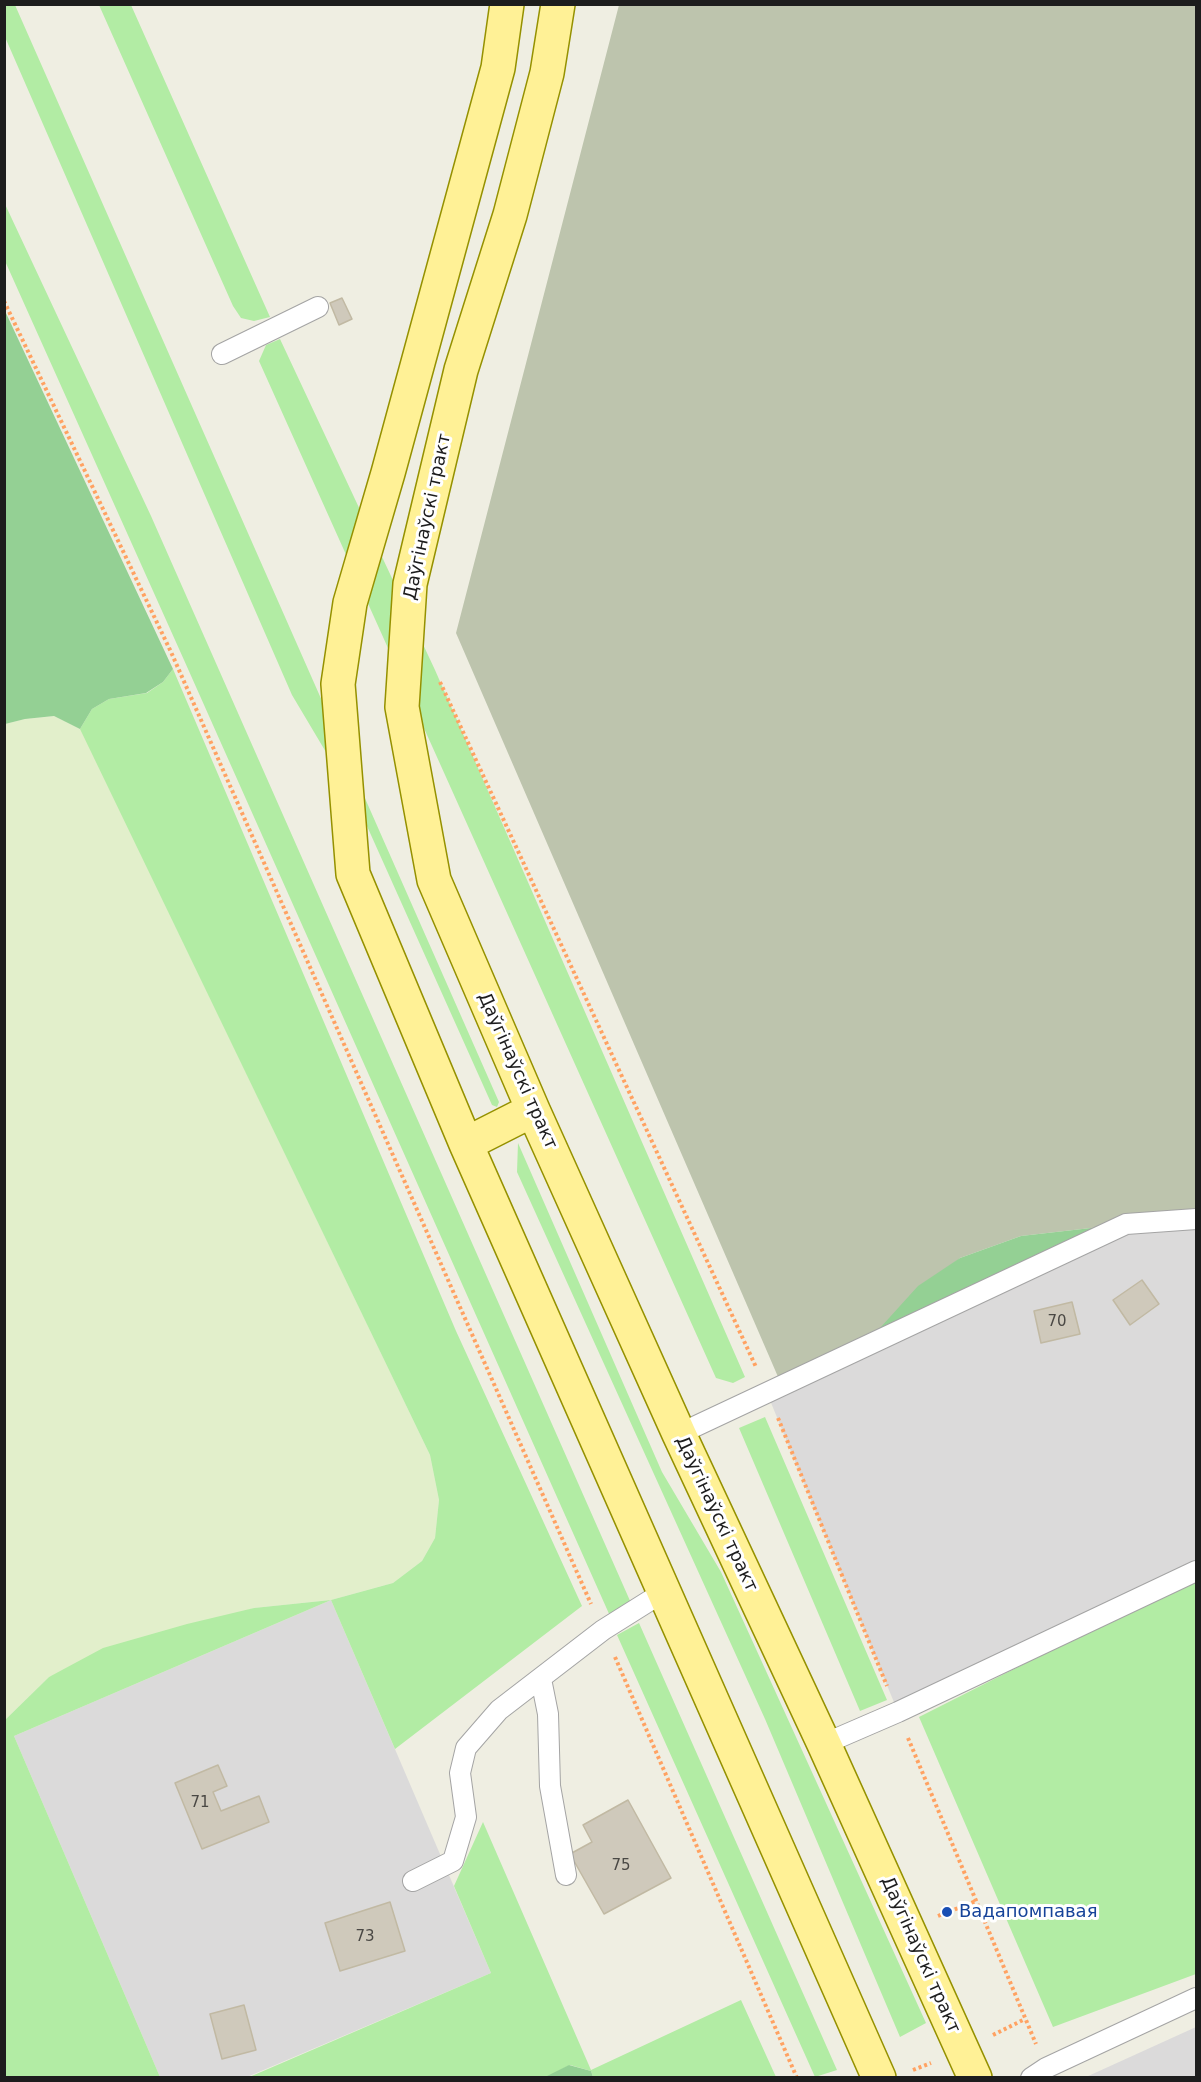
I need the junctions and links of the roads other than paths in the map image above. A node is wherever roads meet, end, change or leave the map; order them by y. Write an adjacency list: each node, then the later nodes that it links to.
1 (507, 4): 6 (main road)
2 (558, 4): 5 (main road, Даўгінаўскі тракт)
3 (318, 307): 4 (lane)
4 (222, 354)
5 (533, 1110): 6 (main road); 8 (main road, Даўгінаўскі тракт)
6 (466, 1144): 10 (main road)
7 (1197, 1219): 8 (lane)
8 (679, 1434): 12 (main road, Даўгінаўскі тракт)
9 (1197, 1571): 12 (lane)
10 (665, 1591): 11 (lane); 17 (main road)
11 (542, 1679): 13 (lane); 14 (lane)
12 (824, 1744): 18 (main road, Даўгінаўскі тракт)
13 (566, 1875)
14 (413, 1881)
15 (1197, 1998): 16 (lane)
16 (1038, 2073)
17 (879, 2078)
18 (975, 2078)

